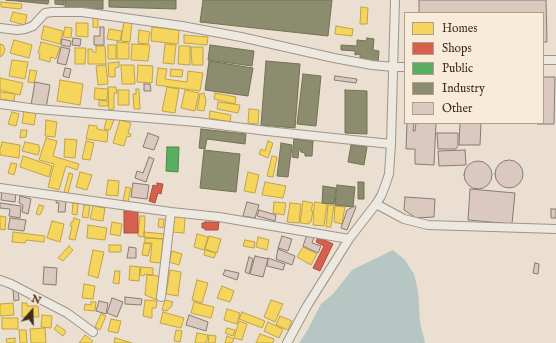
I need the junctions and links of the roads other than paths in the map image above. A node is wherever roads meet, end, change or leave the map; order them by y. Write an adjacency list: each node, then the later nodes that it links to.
1 (394, 0): 5 (street)
2 (0, 28): 5 (street)
3 (544, 60): 4 (street)
4 (556, 60)
5 (394, 67): 6 (street); 8 (street)
6 (404, 67)
7 (0, 104): 8 (street)
8 (391, 144): 10 (street)
9 (0, 188): 11 (street)
10 (376, 204): 12 (street); 13 (street)
11 (172, 212): 13 (street); 15 (street)
12 (556, 229)
13 (349, 239): 17 (street)
14 (0, 280): 16 (street)
15 (161, 297)
16 (93, 332)
17 (287, 343)

